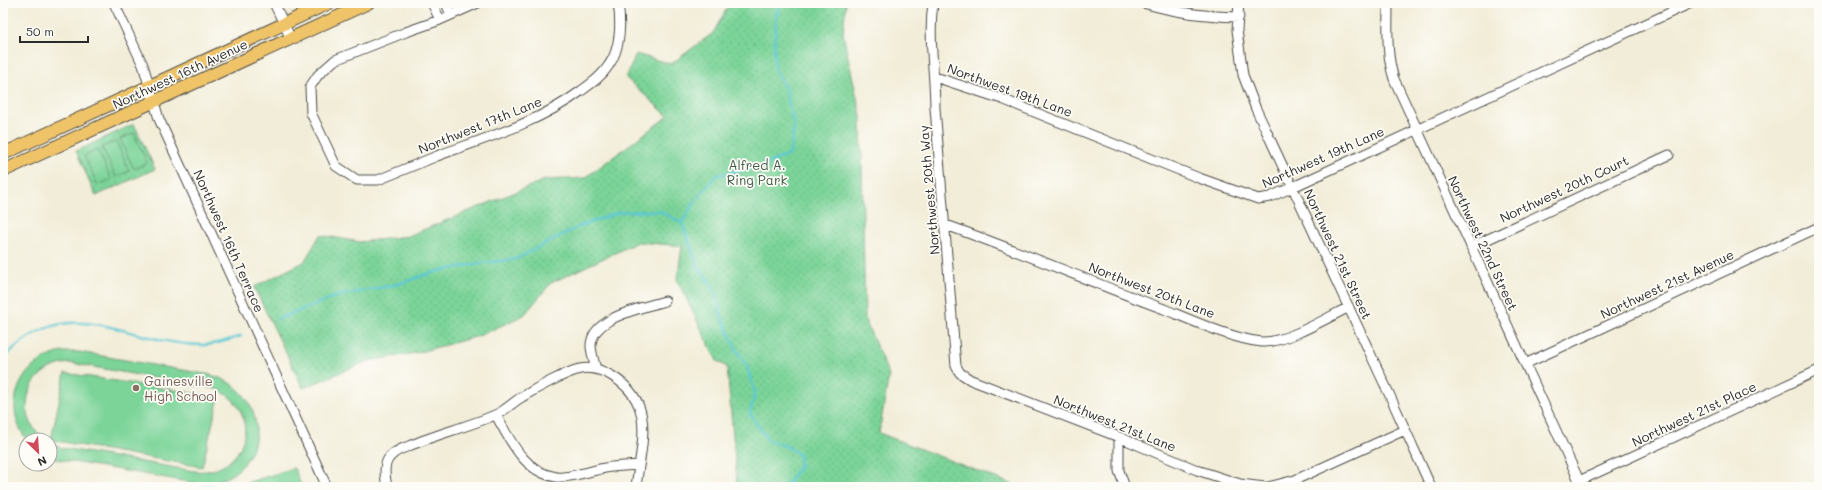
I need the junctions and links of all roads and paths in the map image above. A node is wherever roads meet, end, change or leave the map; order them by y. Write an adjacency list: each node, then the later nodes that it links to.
1 (114, 3): 20 (street, Northwest 16th Terrace)
2 (274, 3): 17 (street)
3 (329, 3): 17 (main road, Northwest 16th Avenue)
4 (368, 3): 18 (main road, Northwest 16th Avenue)
5 (432, 3): 16 (street)
6 (446, 3): 14 (street)
7 (478, 3): 14 (street)
8 (618, 3): 16 (street, Northwest 17th Lane)
9 (933, 3): 19 (street, Northwest 20th Way)
10 (1143, 3): 15 (street)
11 (1238, 3): 15 (street, Northwest 21st Street)
12 (1388, 3): 22 (street, Northwest 22nd Street)
13 (1691, 3): 22 (street, Northwest 19th Lane)
14 (451, 15): 16 (street)
15 (1239, 17): 26 (street, Northwest 21st Street)
16 (440, 20)
17 (284, 24): 18 (street); 20 (main road, Northwest 16th Avenue)
18 (291, 38): 21 (main road, Northwest 16th Avenue)
19 (935, 77): 26 (street, Northwest 19th Lane); 27 (street, Northwest 20th Way)
20 (149, 86): 21 (street, Northwest 16th Terrace); 23 (main road, Northwest 16th Avenue)
21 (154, 102): 25 (main road, Northwest 16th Avenue); 41 (street, Northwest 16th Terrace)
22 (1416, 130): 26 (street, Northwest 19th Lane); 29 (street, Northwest 22nd Street)
23 (3, 154)
24 (1669, 155): 29 (street, Northwest 20th Court)
25 (3, 171)
26 (1293, 187): 31 (street, Northwest 21st Street)
27 (946, 225): 31 (street, Northwest 20th Lane); 35 (street, Northwest 20th Way)
28 (1819, 227): 32 (street, Northwest 21st Avenue)
29 (1470, 247): 32 (street, Northwest 22nd Street)
30 (665, 301): 33 (street)
31 (1349, 308): 37 (street, Northwest 21st Street)
32 (1525, 364): 40 (street, Northwest 22nd Street)
33 (596, 369): 36 (street); 39 (street)
34 (1819, 370): 40 (street, Northwest 21st Place)
35 (960, 373): 38 (street, Northwest 21st Lane)
36 (496, 415): 39 (street); 42 (street)
37 (1405, 430): 46 (street); 47 (street, Northwest 21st Street)
38 (1119, 437): 44 (street); 45 (street, Northwest 21st Lane)
39 (639, 464): 43 (street)
40 (1580, 484)
41 (327, 487)
42 (388, 487)
43 (636, 487)
44 (1125, 487)
45 (1265, 487)
46 (1275, 487)
47 (1431, 487)

